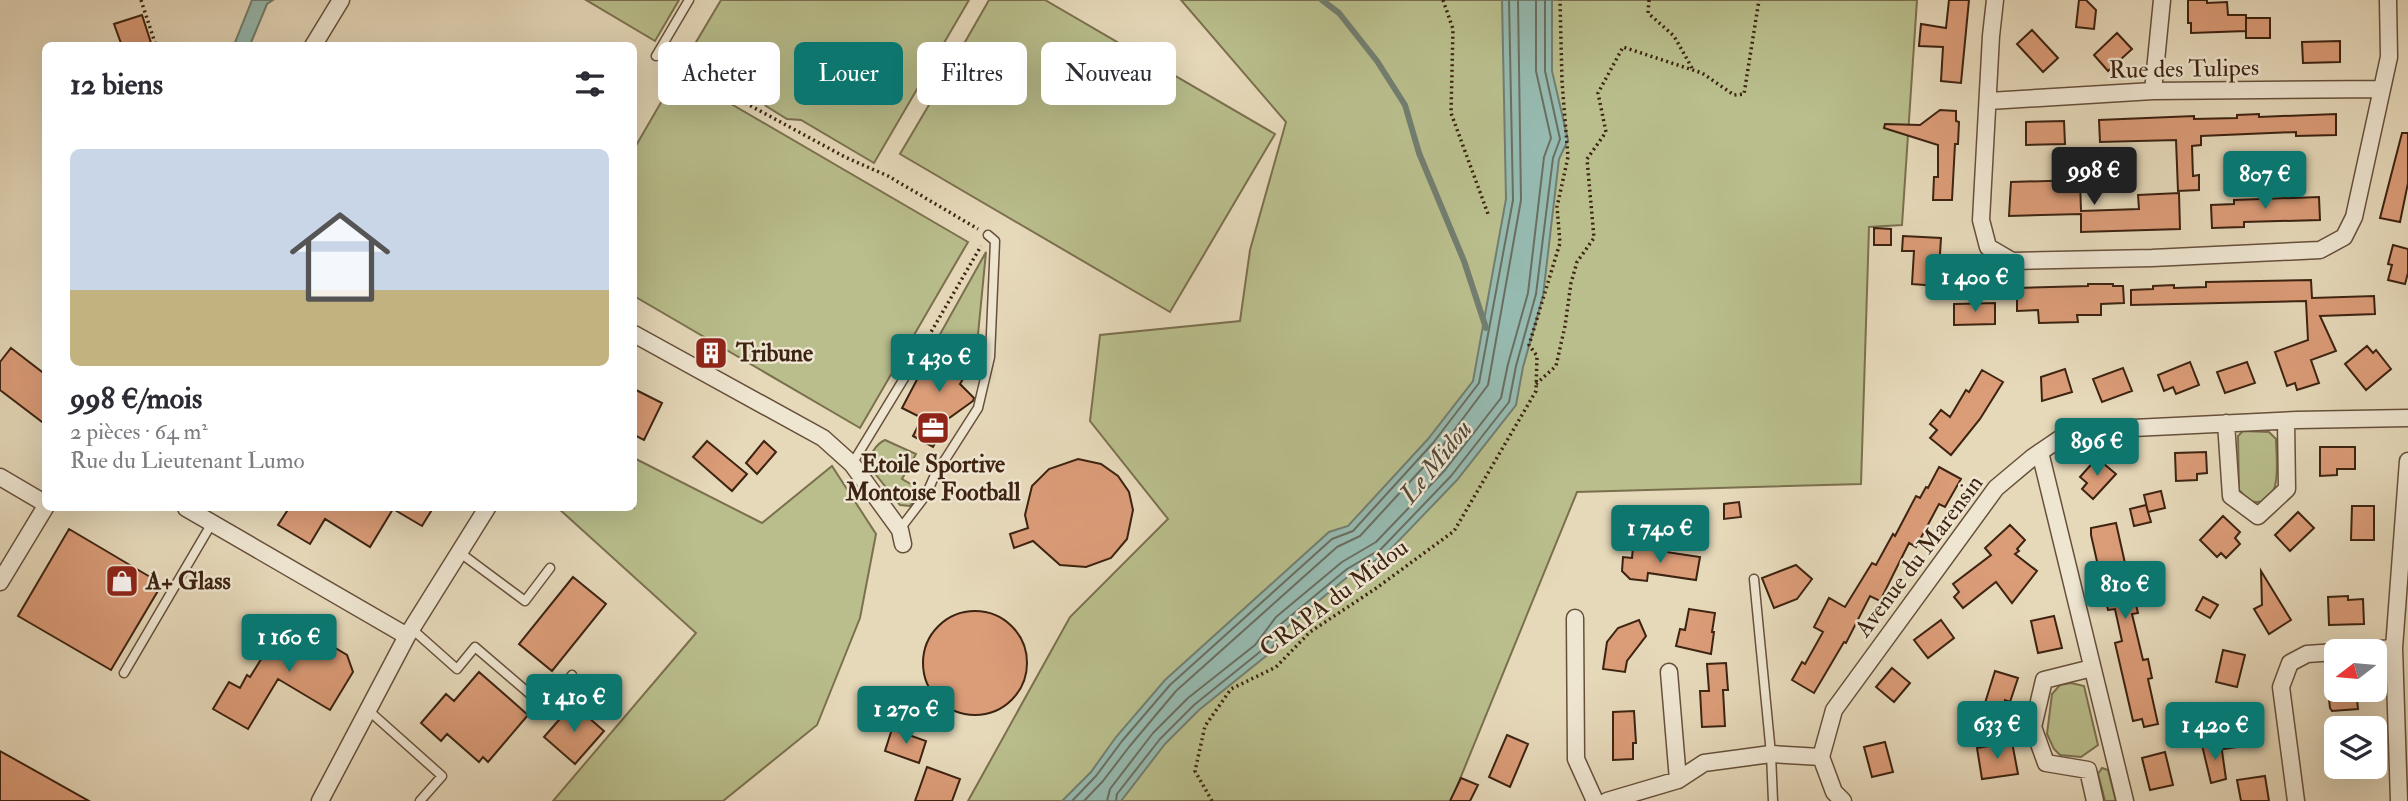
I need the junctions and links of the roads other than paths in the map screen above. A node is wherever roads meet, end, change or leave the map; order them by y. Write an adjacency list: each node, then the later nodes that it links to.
1 (341, 0): 6 (street)
2 (690, 0): 7 (lane)
3 (1995, 0): 10 (street)
4 (2162, 0): 9 (street)
5 (2388, 0): 8 (street)
6 (315, 42)
7 (656, 56)
8 (2381, 89): 9 (street, Rue des Tulipes); 10 (street)
9 (2153, 91): 10 (street, Rue des Tulipes)
10 (1989, 101)
11 (988, 235): 26 (lane)
12 (637, 336): 19 (street)
13 (917, 357): 19 (lane)
14 (2408, 418): 15 (street, Avenue du Marensin)
15 (2286, 421): 16 (street, Avenue du Marensin); 16 (street)
16 (2225, 423): 17 (street, Avenue du Marensin)
17 (2040, 452): 36 (street); 42 (street, Avenue du Marensin)
18 (2408, 461): 34 (street)
19 (852, 464): 26 (street)
20 (0, 477): 21 (street)
21 (42, 503)
22 (42, 511): 30 (street)
23 (191, 511): 25 (street)
24 (485, 511): 27 (street)
25 (212, 523): 32 (street); 38 (lane)
26 (901, 537)
27 (459, 552): 28 (lane); 32 (street)
28 (550, 568)
29 (1754, 579): 41 (lane)
30 (0, 582)
31 (1575, 618): 46 (street)
32 (410, 633): 39 (lane); 40 (street)
33 (2387, 648): 34 (street)
34 (2394, 648): 53 (street)
35 (2324, 653): 52 (street)
36 (2091, 668): 50 (street); 51 (street)
37 (1669, 672): 43 (street)
38 (124, 673)
39 (572, 675)
40 (368, 710): 44 (street); 45 (lane)
41 (1771, 754): 42 (street); 43 (street); 48 (lane)
42 (1821, 757): 49 (street)
43 (1678, 780): 47 (street)
44 (320, 801)
45 (420, 801)
46 (1595, 801)
47 (1607, 801)
48 (1773, 801)
49 (1843, 801)
50 (2095, 801)
51 (2125, 801)
52 (2296, 801)
53 (2399, 801)

